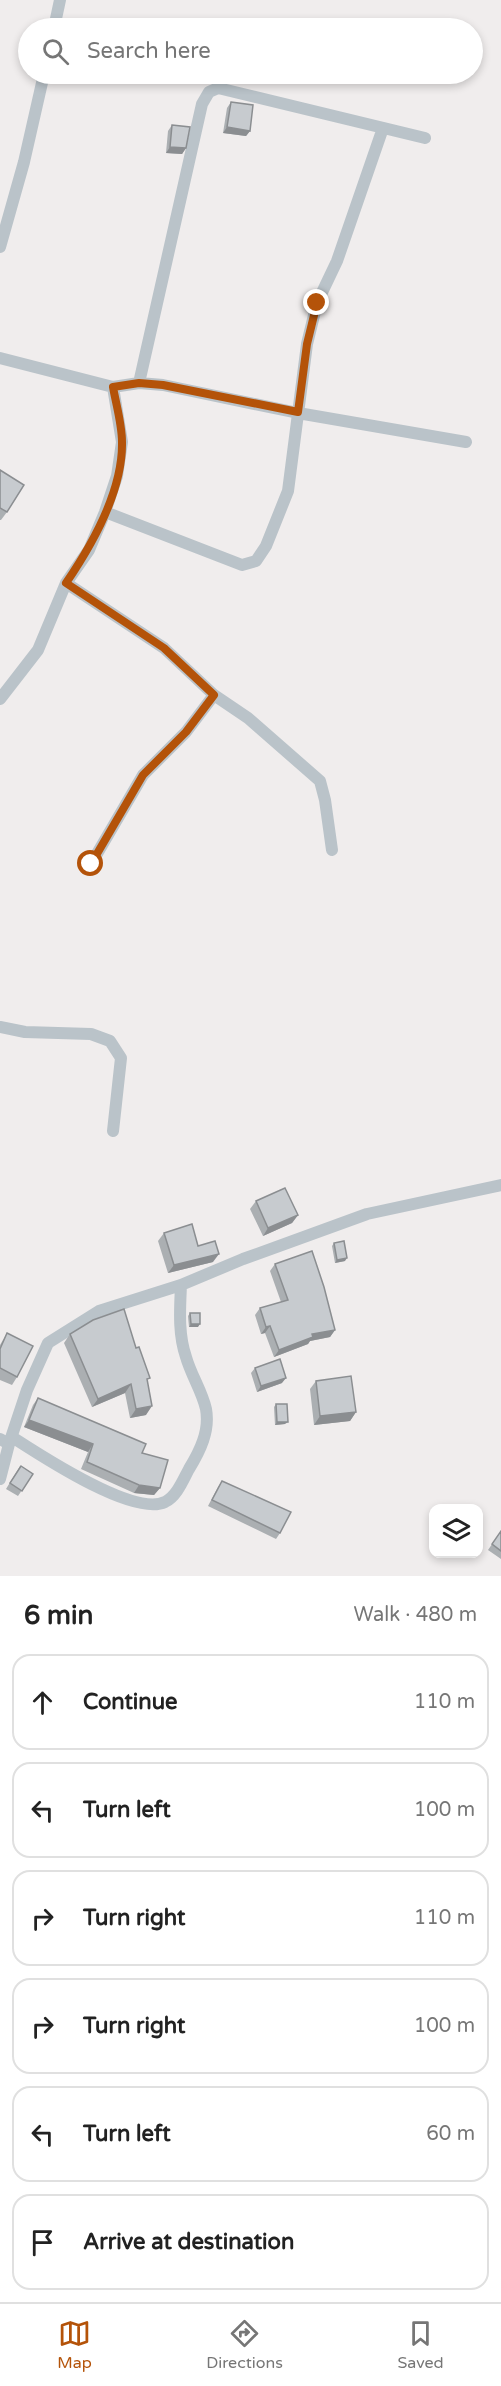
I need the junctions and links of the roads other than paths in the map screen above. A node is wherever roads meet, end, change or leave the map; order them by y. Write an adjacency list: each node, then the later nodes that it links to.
1 (60, 0): 2 (street)
2 (56, 18)
3 (42, 84): 6 (street)
4 (383, 128): 5 (street); 8 (street); 10 (street)
5 (424, 138)
6 (0, 247)
7 (0, 358): 9 (street)
8 (139, 383): 9 (street); 10 (street)
9 (113, 387): 12 (street)
10 (298, 412): 11 (street); 12 (street)
11 (466, 442)
12 (105, 512): 13 (street)
13 (66, 583): 14 (street); 15 (street)
14 (214, 695): 16 (street); 17 (street)
15 (0, 699)
16 (332, 850)
17 (91, 864)
18 (0, 1027): 19 (street)
19 (113, 1131)
20 (501, 1185): 21 (street)
21 (181, 1285): 22 (street); 22 (street)
22 (7, 1440): 23 (street)
23 (0, 1479)

